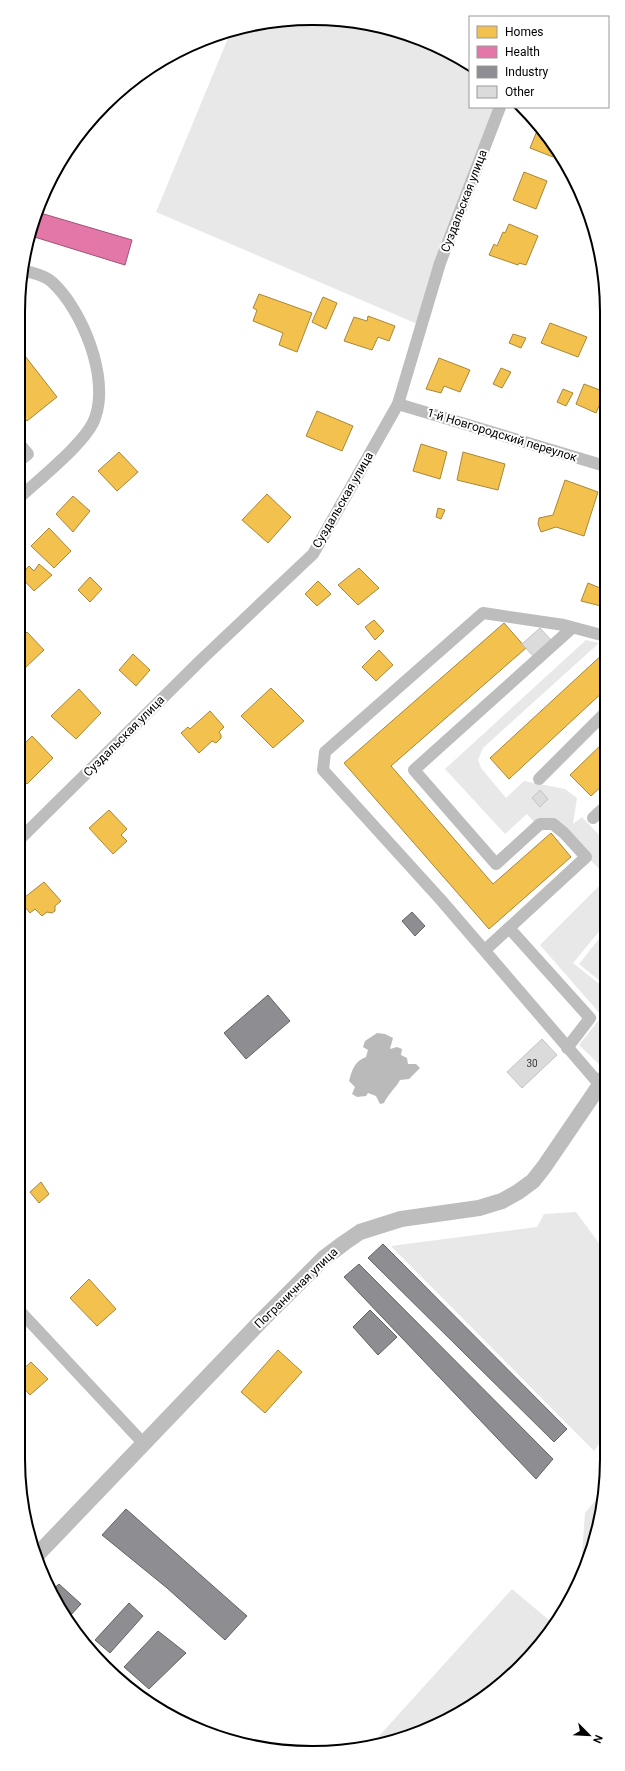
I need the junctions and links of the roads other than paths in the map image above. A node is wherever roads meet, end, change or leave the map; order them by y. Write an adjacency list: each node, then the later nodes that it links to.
1 (500, 108): 3 (street, Суздальская улица)
2 (28, 272): 5 (street)
3 (398, 404): 4 (street, 1-й Новгородский переулок); 12 (street, Суздальская улица)
4 (600, 465)
5 (25, 493)
6 (572, 628): 7 (street); 13 (street); 14 (street)
7 (600, 635)
8 (600, 718): 9 (street)
9 (539, 779)
10 (600, 812): 11 (street)
11 (593, 818)
12 (25, 834)
13 (509, 928): 14 (street); 15 (street)
14 (485, 950): 15 (street)
15 (567, 1048): 16 (street)
16 (600, 1077)
17 (600, 1084): 19 (street, Пограничная улица)
18 (25, 1316): 19 (street)
19 (144, 1444): 20 (street, Пограничная улица)
20 (39, 1547)

